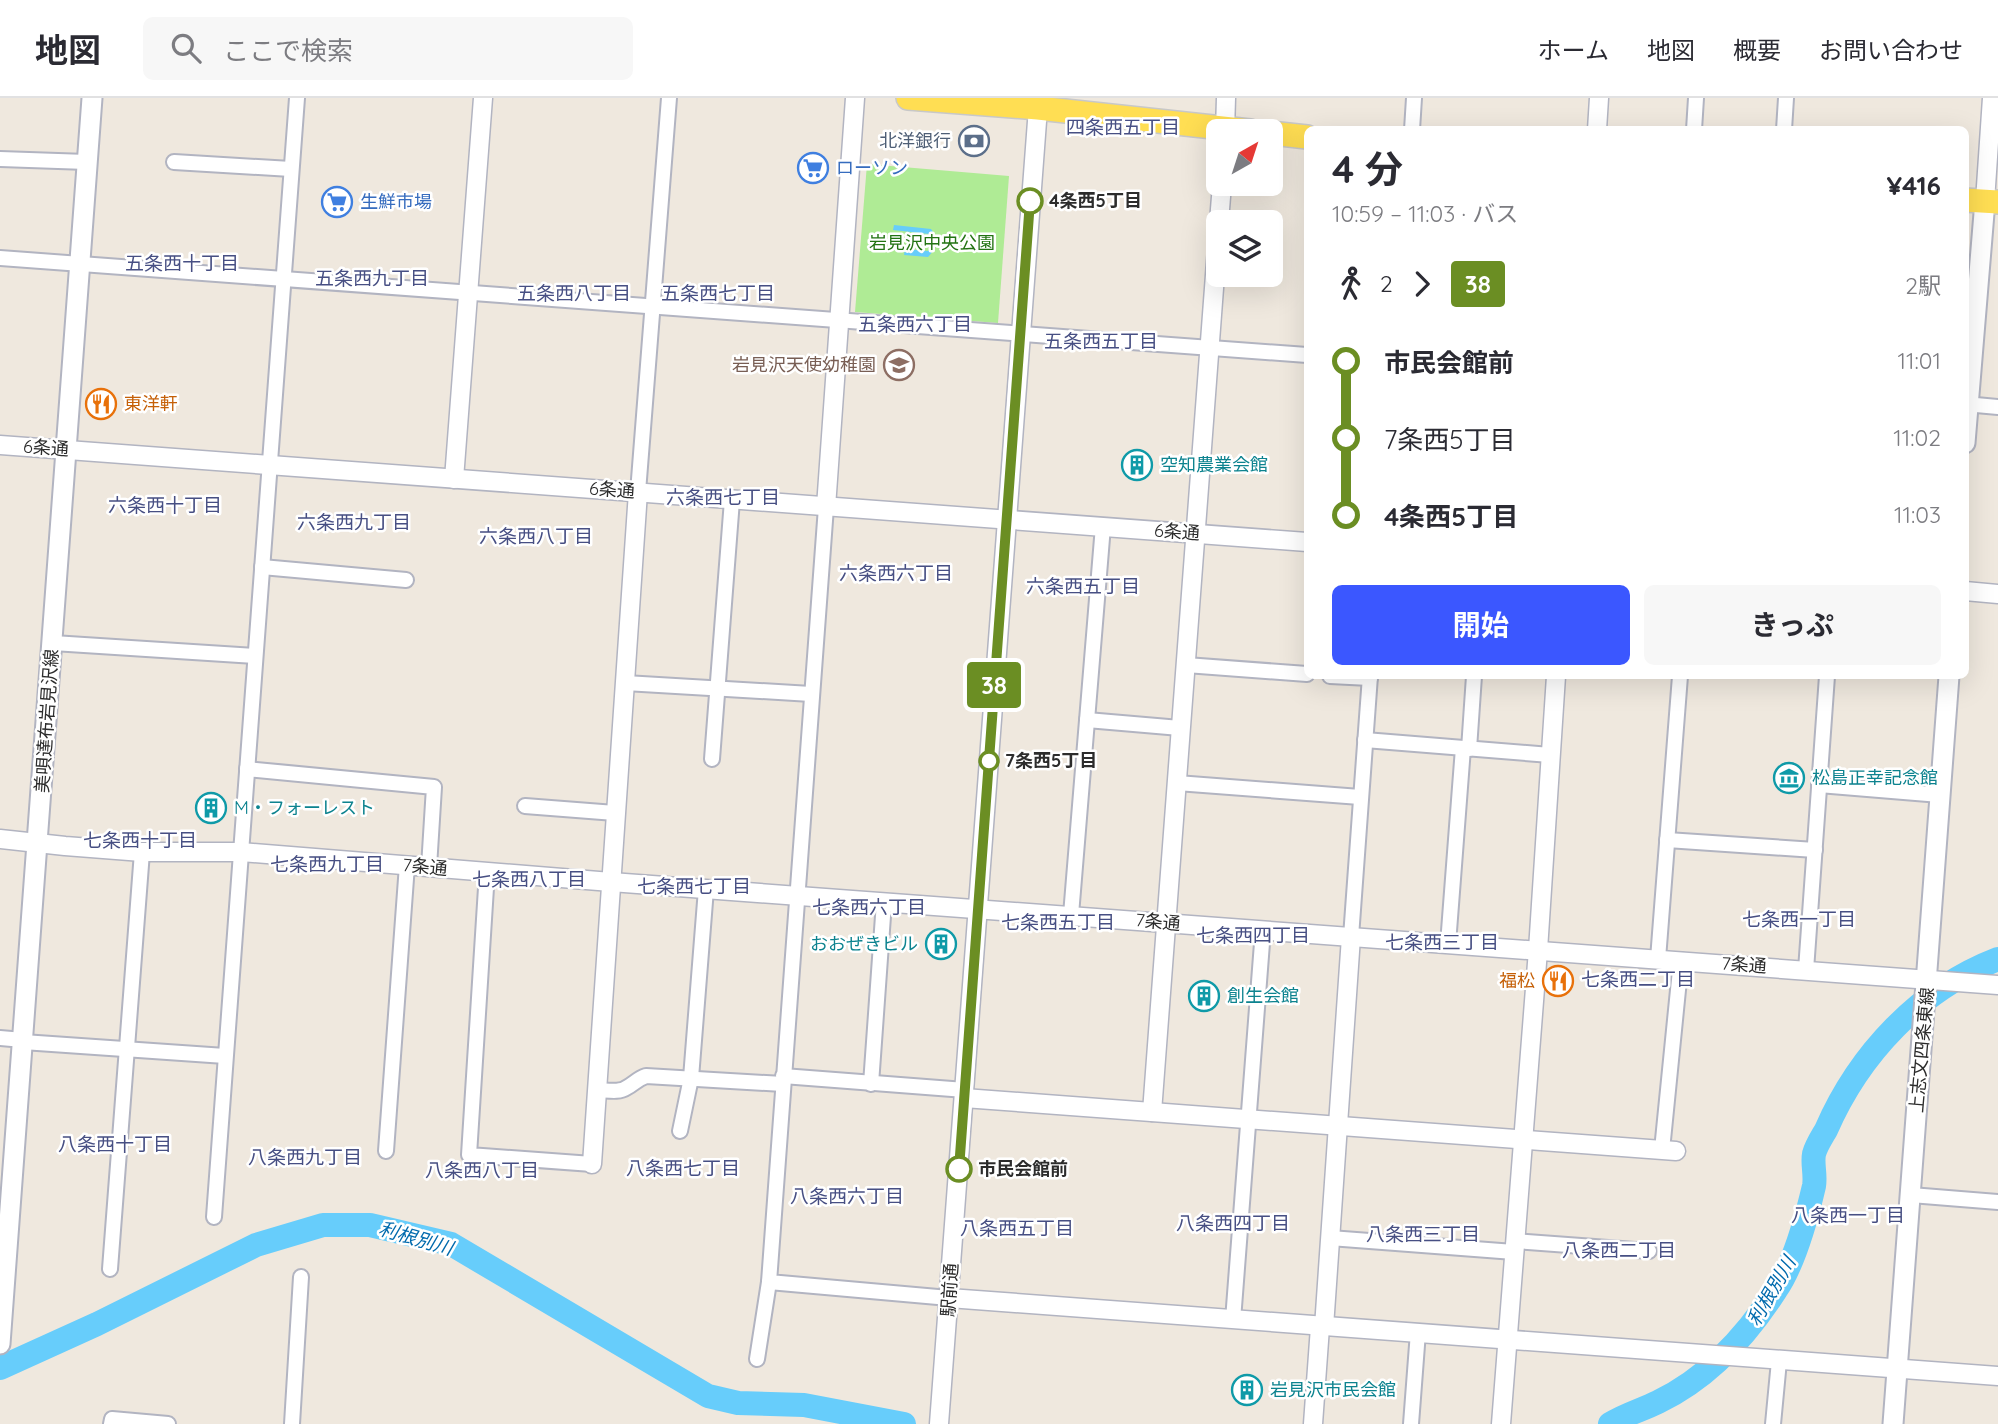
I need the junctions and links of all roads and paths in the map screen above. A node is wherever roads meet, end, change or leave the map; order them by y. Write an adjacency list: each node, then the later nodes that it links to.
1 (92, 98): 23 (main road, 美唄達布岩見沢線)
2 (297, 98): 25 (street)
3 (483, 98): 31 (street)
4 (669, 98): 32 (street)
5 (855, 98): 33 (street)
6 (908, 98): 13 (main road)
7 (1226, 98): 14 (street)
8 (1414, 98): 15 (street)
9 (1600, 98): 16 (street)
10 (1696, 98): 17 (street)
11 (1786, 98): 18 (street)
12 (1992, 98): 26 (street)
13 (1038, 103): 19 (main road); 34 (street, 駅前通)
14 (1225, 119)
15 (1412, 126)
16 (1597, 126)
17 (1693, 126)
18 (1784, 126)
19 (1206, 127)
20 (1283, 134): 21 (main road)
21 (1304, 137)
22 (0, 159): 23 (street)
23 (87, 162): 28 (main road, 美唄達布岩見沢線)
24 (174, 162): 25 (street)
25 (290, 169): 29 (street)
26 (1983, 201): 37 (main road)
27 (0, 258): 28 (street)
28 (81, 263): 29 (street); 41 (main road, 美唄達布岩見沢線)
29 (283, 279): 31 (street); 42 (street)
30 (1214, 287): 35 (street)
31 (469, 292): 32 (street); 43 (street)
32 (653, 306): 33 (street); 44 (street)
33 (839, 320): 34 (street); 46 (street)
34 (1019, 334): 35 (street); 47 (street, 駅前通)
35 (1209, 348): 36 (street); 49 (street)
36 (1304, 355)
37 (1969, 368)
38 (1969, 404): 39 (street)
39 (1998, 407)
40 (0, 445): 41 (street, 6条通)
41 (67, 449): 42 (street, 6条通); 55 (main road, 美唄達布岩見沢線)
42 (271, 465): 43 (street, 6条通); 51 (street)
43 (454, 479): 44 (street, 6条通)
44 (638, 492): 45 (street, 6条通); 65 (street)
45 (732, 500): 46 (street, 6条通); 66 (street)
46 (826, 507): 47 (street, 6条通); 67 (street)
47 (1006, 519): 48 (street, 6条通); 94 (street, 駅前通)
48 (1103, 526): 49 (street, 6条通); 68 (street)
49 (1195, 534): 50 (street, 6条通); 57 (street)
50 (1304, 542)
51 (262, 567): 52 (street); 56 (street)
52 (406, 580)
53 (1969, 591): 54 (street)
54 (1998, 594)
55 (53, 643): 56 (street); 83 (main road, 美唄達布岩見沢線)
56 (255, 656): 74 (street)
57 (1186, 665): 58 (street); 69 (street)
58 (1304, 674)
59 (1370, 679): 70 (street)
60 (1474, 679): 71 (street)
61 (1556, 679): 72 (street)
62 (1680, 679): 82 (street)
63 (1827, 679): 76 (street)
64 (1949, 679): 77 (main road, 上志文四条東線)
65 (625, 683): 66 (street); 80 (street)
66 (719, 689): 67 (street); 73 (street)
67 (811, 694): 92 (street)
68 (1087, 720): 69 (street); 95 (street)
69 (1180, 728): 75 (street)
70 (1365, 740): 71 (street); 78 (street)
71 (1466, 749): 72 (street); 99 (street)
72 (1550, 755): 100 (street)
73 (712, 759)
74 (247, 769): 86 (street); 88 (street)
75 (1177, 783): 78 (street); 96 (street)
76 (1819, 785): 77 (street); 84 (street)
77 (1940, 795): 104 (main road, 上志文四条東線)
78 (1360, 797): 98 (street)
79 (525, 806): 80 (street)
80 (615, 813): 90 (street)
81 (0, 839): 83 (street, 7条通)
82 (1667, 840): 84 (street); 101 (street)
83 (38, 843): 85 (street, 7条通); 107 (main road, 美唄達布岩見沢線)
84 (1815, 850): 103 (street)
85 (142, 852): 86 (street, 7条通); 108 (street)
86 (241, 852): 87 (street, 7条通); 109 (street)
87 (407, 865): 88 (street, 7条通); 120 (street)
88 (429, 867): 89 (street, 7条通)
89 (487, 872): 90 (street, 7条通); 122 (street)
90 (611, 882): 91 (street, 7条通); 113 (street)
91 (706, 889): 92 (street, 7条通); 110 (street)
92 (798, 895): 93 (street, 7条通); 111 (street)
93 (884, 902): 94 (street, 7条通); 112 (street)
94 (978, 908): 95 (street, 7条通); 114 (street, 駅前通)
95 (1071, 915): 96 (street, 7条通)
96 (1167, 923): 97 (street, 7条通); 115 (street)
97 (1263, 930): 98 (street, 7条通); 116 (street)
98 (1351, 937): 99 (street, 7条通); 117 (street)
99 (1448, 944): 100 (street, 7条通)
100 (1538, 950): 101 (street, 7条通); 119 (street)
101 (1658, 958): 102 (street, 7条通)
102 (1681, 960): 103 (street, 7条通); 121 (street)
103 (1806, 970): 104 (street, 7条通)
104 (1933, 980): 105 (street, 7条通); 123 (main road, 上志文四条東線)
105 (1998, 985)
106 (0, 1038): 107 (street)
107 (23, 1041): 108 (street); 126 (main road, 美唄達布岩見沢線)
108 (128, 1048): 109 (street); 130 (street)
109 (225, 1056): 125 (street)
110 (691, 1078): 111 (street); 113 (street); 118 (street)
111 (783, 1080): 112 (street); 132 (street)
112 (871, 1084): 114 (street)
113 (597, 1090): 122 (street)
114 (964, 1094): 115 (street); 133 (street, 駅前通)
115 (1152, 1112): 116 (street)
116 (1249, 1119): 117 (street); 134 (street)
117 (1338, 1125): 119 (street); 127 (street)
118 (680, 1131)
119 (1522, 1138): 121 (street); 128 (street)
120 (386, 1151)
121 (1669, 1151)
122 (592, 1164)
123 (1911, 1195): 124 (street); 142 (main road, 上志文四条東線)
124 (1998, 1202)
125 (214, 1217)
126 (4, 1234): 137 (main road, 美唄達布岩見沢線)
127 (1330, 1238): 128 (street); 135 (street)
128 (1515, 1246): 129 (street); 138 (street)
129 (1649, 1251)
130 (110, 1269)
131 (301, 1277): 146 (street)
132 (769, 1283): 133 (street); 140 (street)
133 (949, 1298): 134 (street); 147 (street, 駅前通)
134 (1233, 1320): 135 (street)
135 (1322, 1327): 136 (street); 148 (street)
136 (1418, 1332): 138 (street); 149 (street)
137 (1, 1338): 139 (main road, 美唄達布岩見沢線)
138 (1508, 1339): 141 (street); 150 (street)
139 (0, 1344)
140 (757, 1359)
141 (1779, 1361): 142 (street); 151 (street)
142 (1898, 1368): 143 (street); 152 (main road, 上志文四条東線)
143 (1998, 1376)
144 (111, 1424): 145 (street)
145 (168, 1424)
146 (292, 1424)
147 (939, 1424)
148 (1313, 1424)
149 (1411, 1424)
150 (1501, 1424)
151 (1773, 1424)
152 (1893, 1424)

